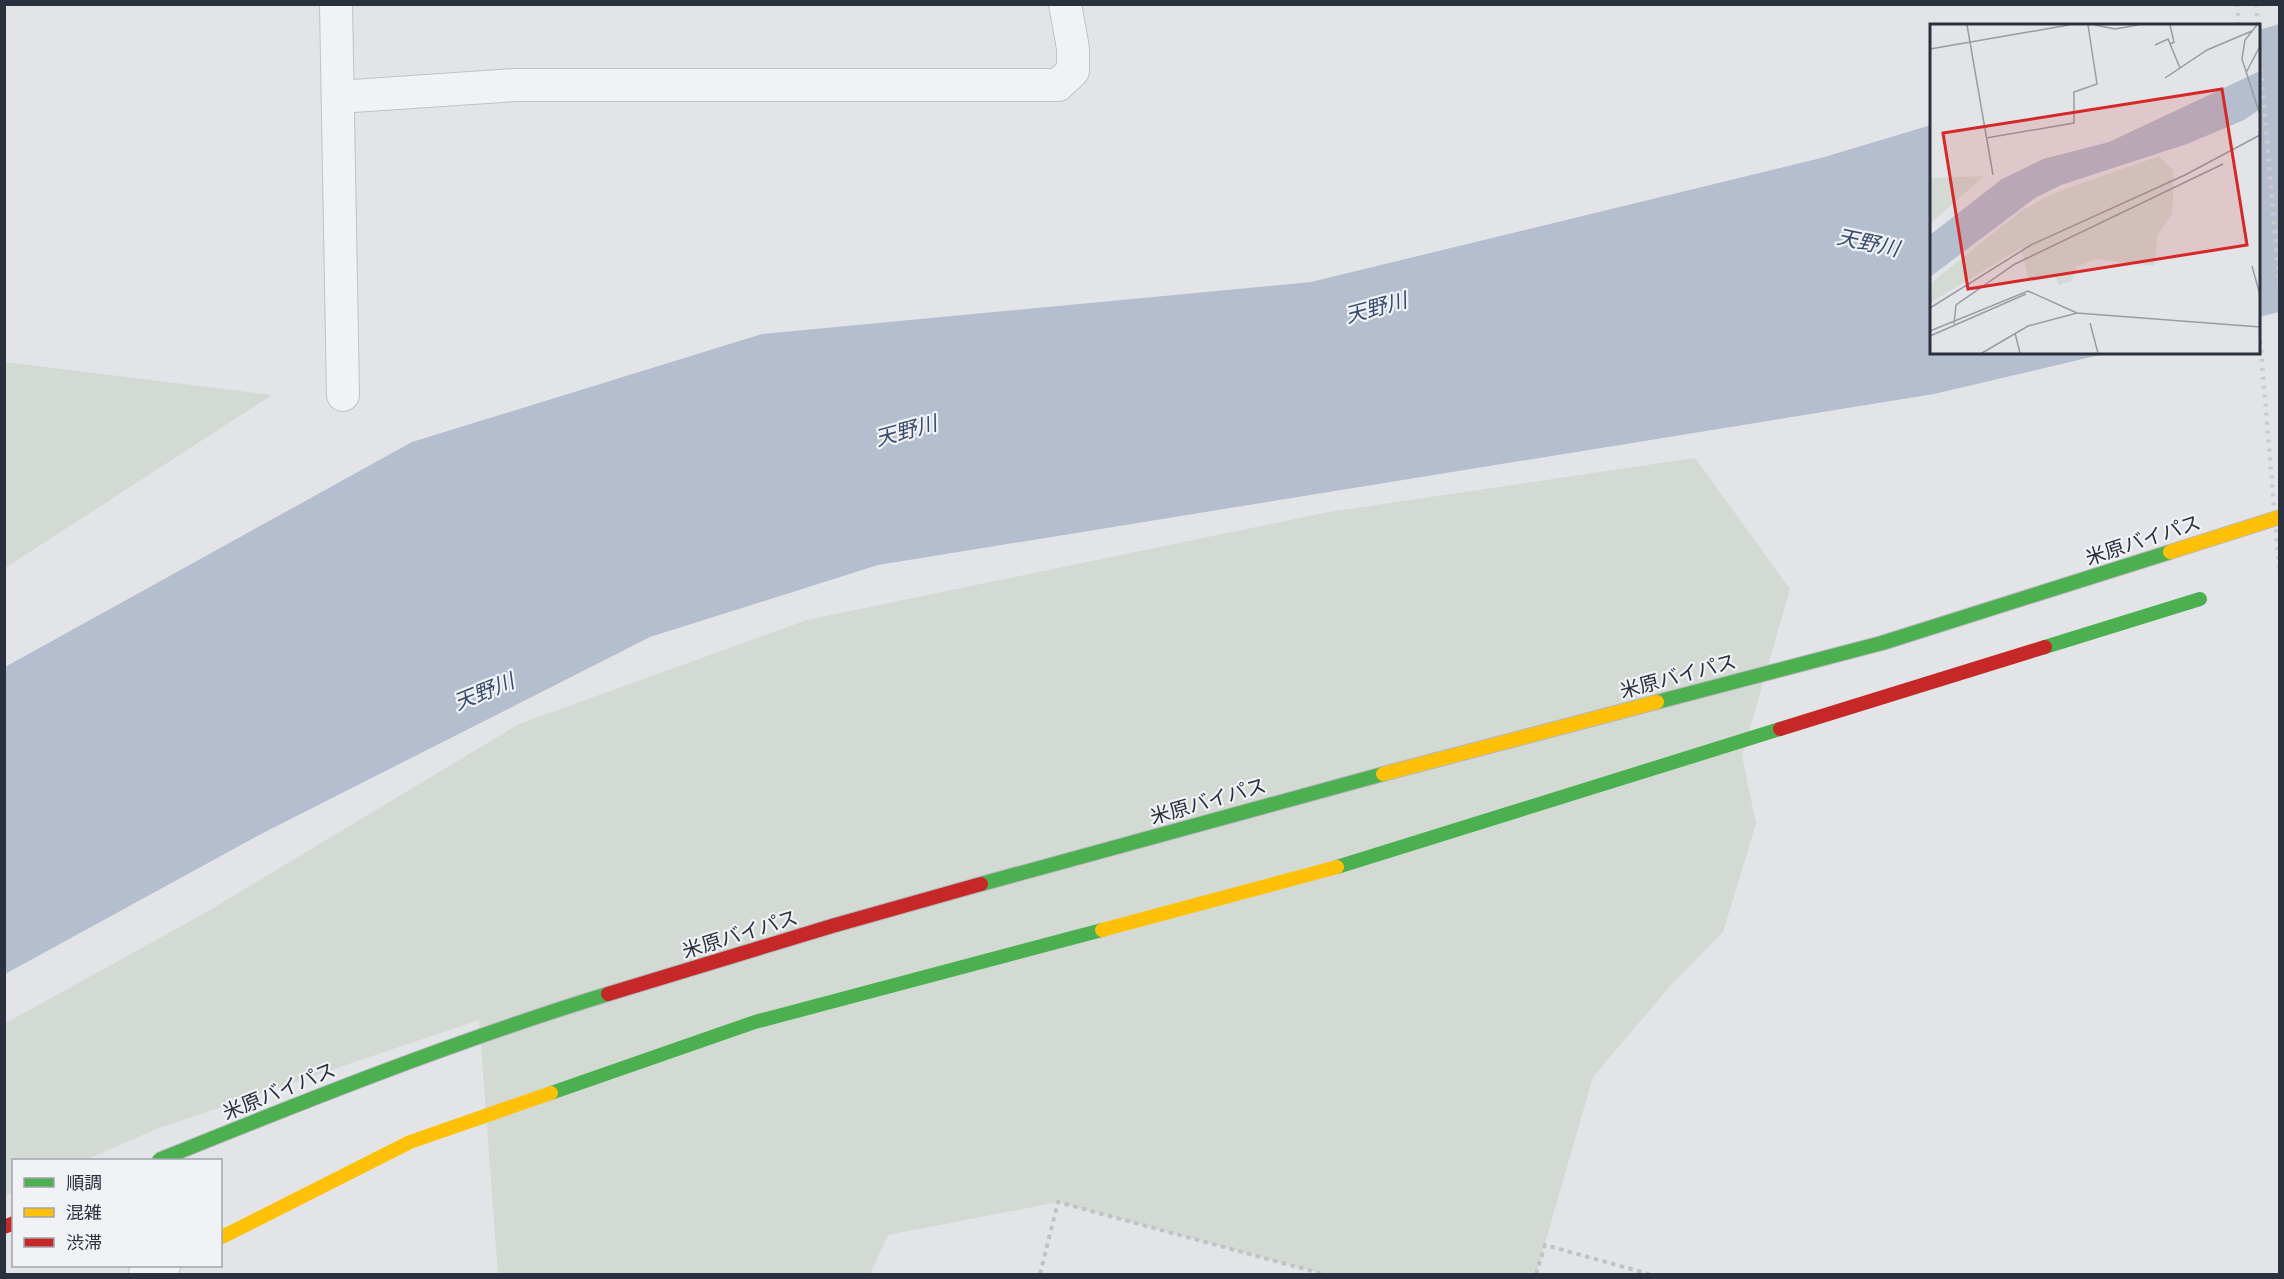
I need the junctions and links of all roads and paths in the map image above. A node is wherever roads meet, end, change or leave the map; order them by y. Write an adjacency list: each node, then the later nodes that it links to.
1 (336, 4): 3 (street)
2 (1065, 4): 3 (street)
3 (338, 97): 4 (street)
4 (343, 395)
5 (2280, 517): 7 (main road, 米原バイパス, bridge)
6 (2200, 599): 8 (main road)
7 (164, 1159)
8 (222, 1237)
9 (162, 1267): 10 (street)
10 (145, 1275)
11 (1040, 1275): 12 (path)
12 (1323, 1275)
13 (1536, 1275): 14 (path)
14 (1649, 1275)

